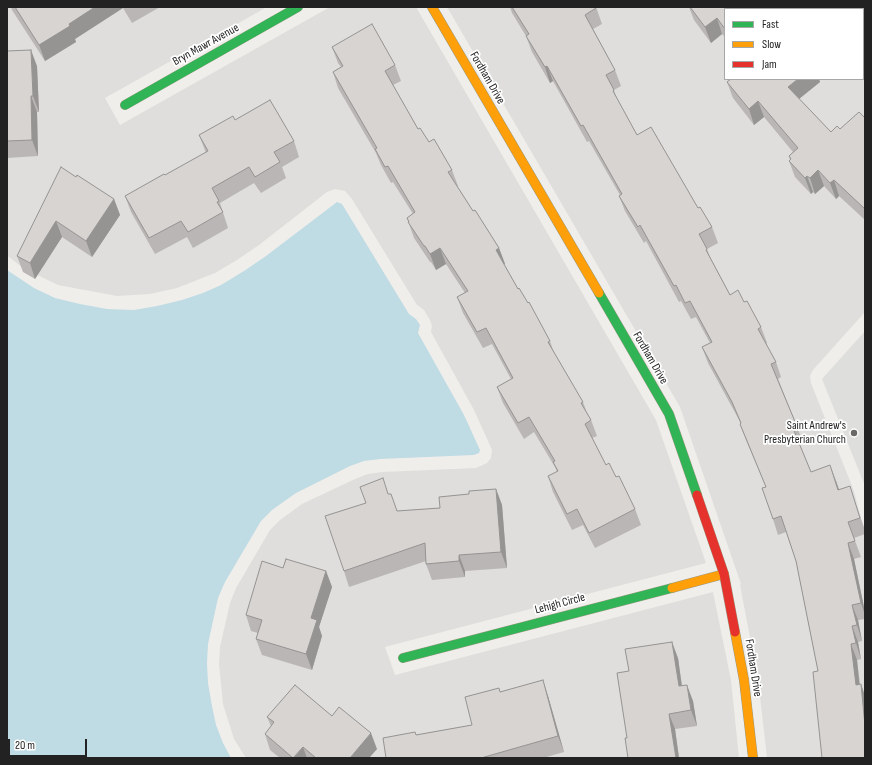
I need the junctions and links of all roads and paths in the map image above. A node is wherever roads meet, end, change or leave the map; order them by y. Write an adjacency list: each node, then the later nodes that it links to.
1 (298, 7): 3 (street, Bryn Mawr Avenue)
2 (432, 7): 4 (street, Fordham Drive)
3 (125, 105)
4 (724, 574): 5 (street, Lehigh Circle); 6 (street, Fordham Drive)
5 (403, 658)
6 (753, 758)

